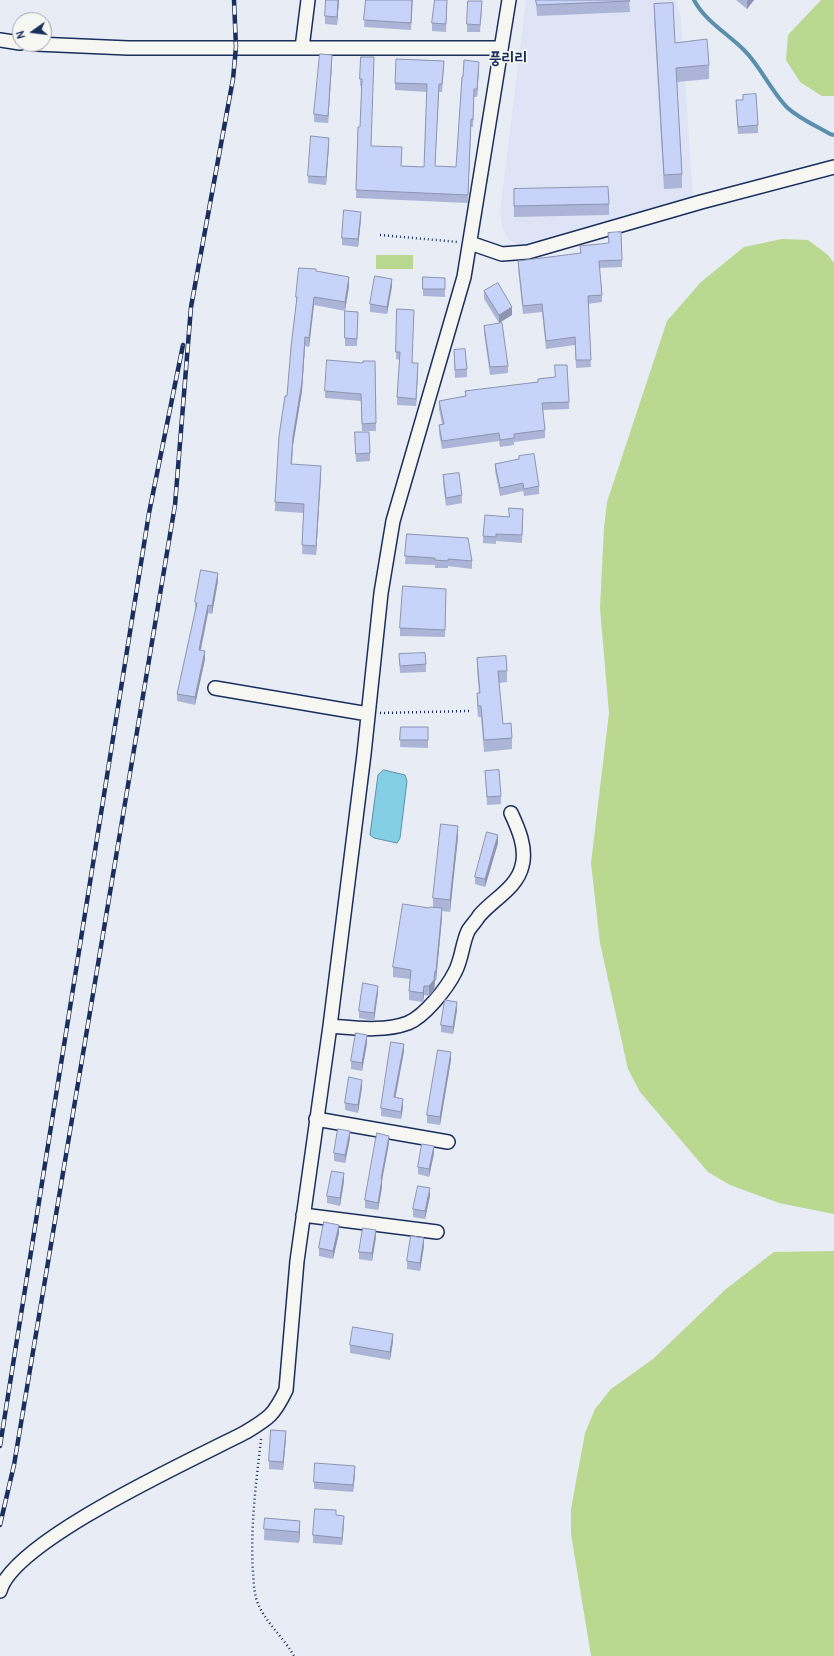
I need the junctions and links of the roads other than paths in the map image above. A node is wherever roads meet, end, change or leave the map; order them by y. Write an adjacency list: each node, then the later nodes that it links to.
1 (308, 0): 6 (street)
2 (509, 0): 7 (street)
3 (0, 40): 4 (street)
4 (12, 42)
5 (52, 45): 6 (street)
6 (302, 48): 7 (street)
7 (501, 48): 9 (street)
8 (834, 167): 9 (street)
9 (470, 243): 11 (street)
10 (215, 688): 11 (street)
11 (368, 714): 13 (street)
12 (511, 813): 13 (street)
13 (330, 1026): 14 (street)
14 (316, 1119): 15 (street); 16 (street)
15 (448, 1142)
16 (303, 1215): 17 (street); 18 (street)
17 (437, 1232)
18 (0, 1591)

